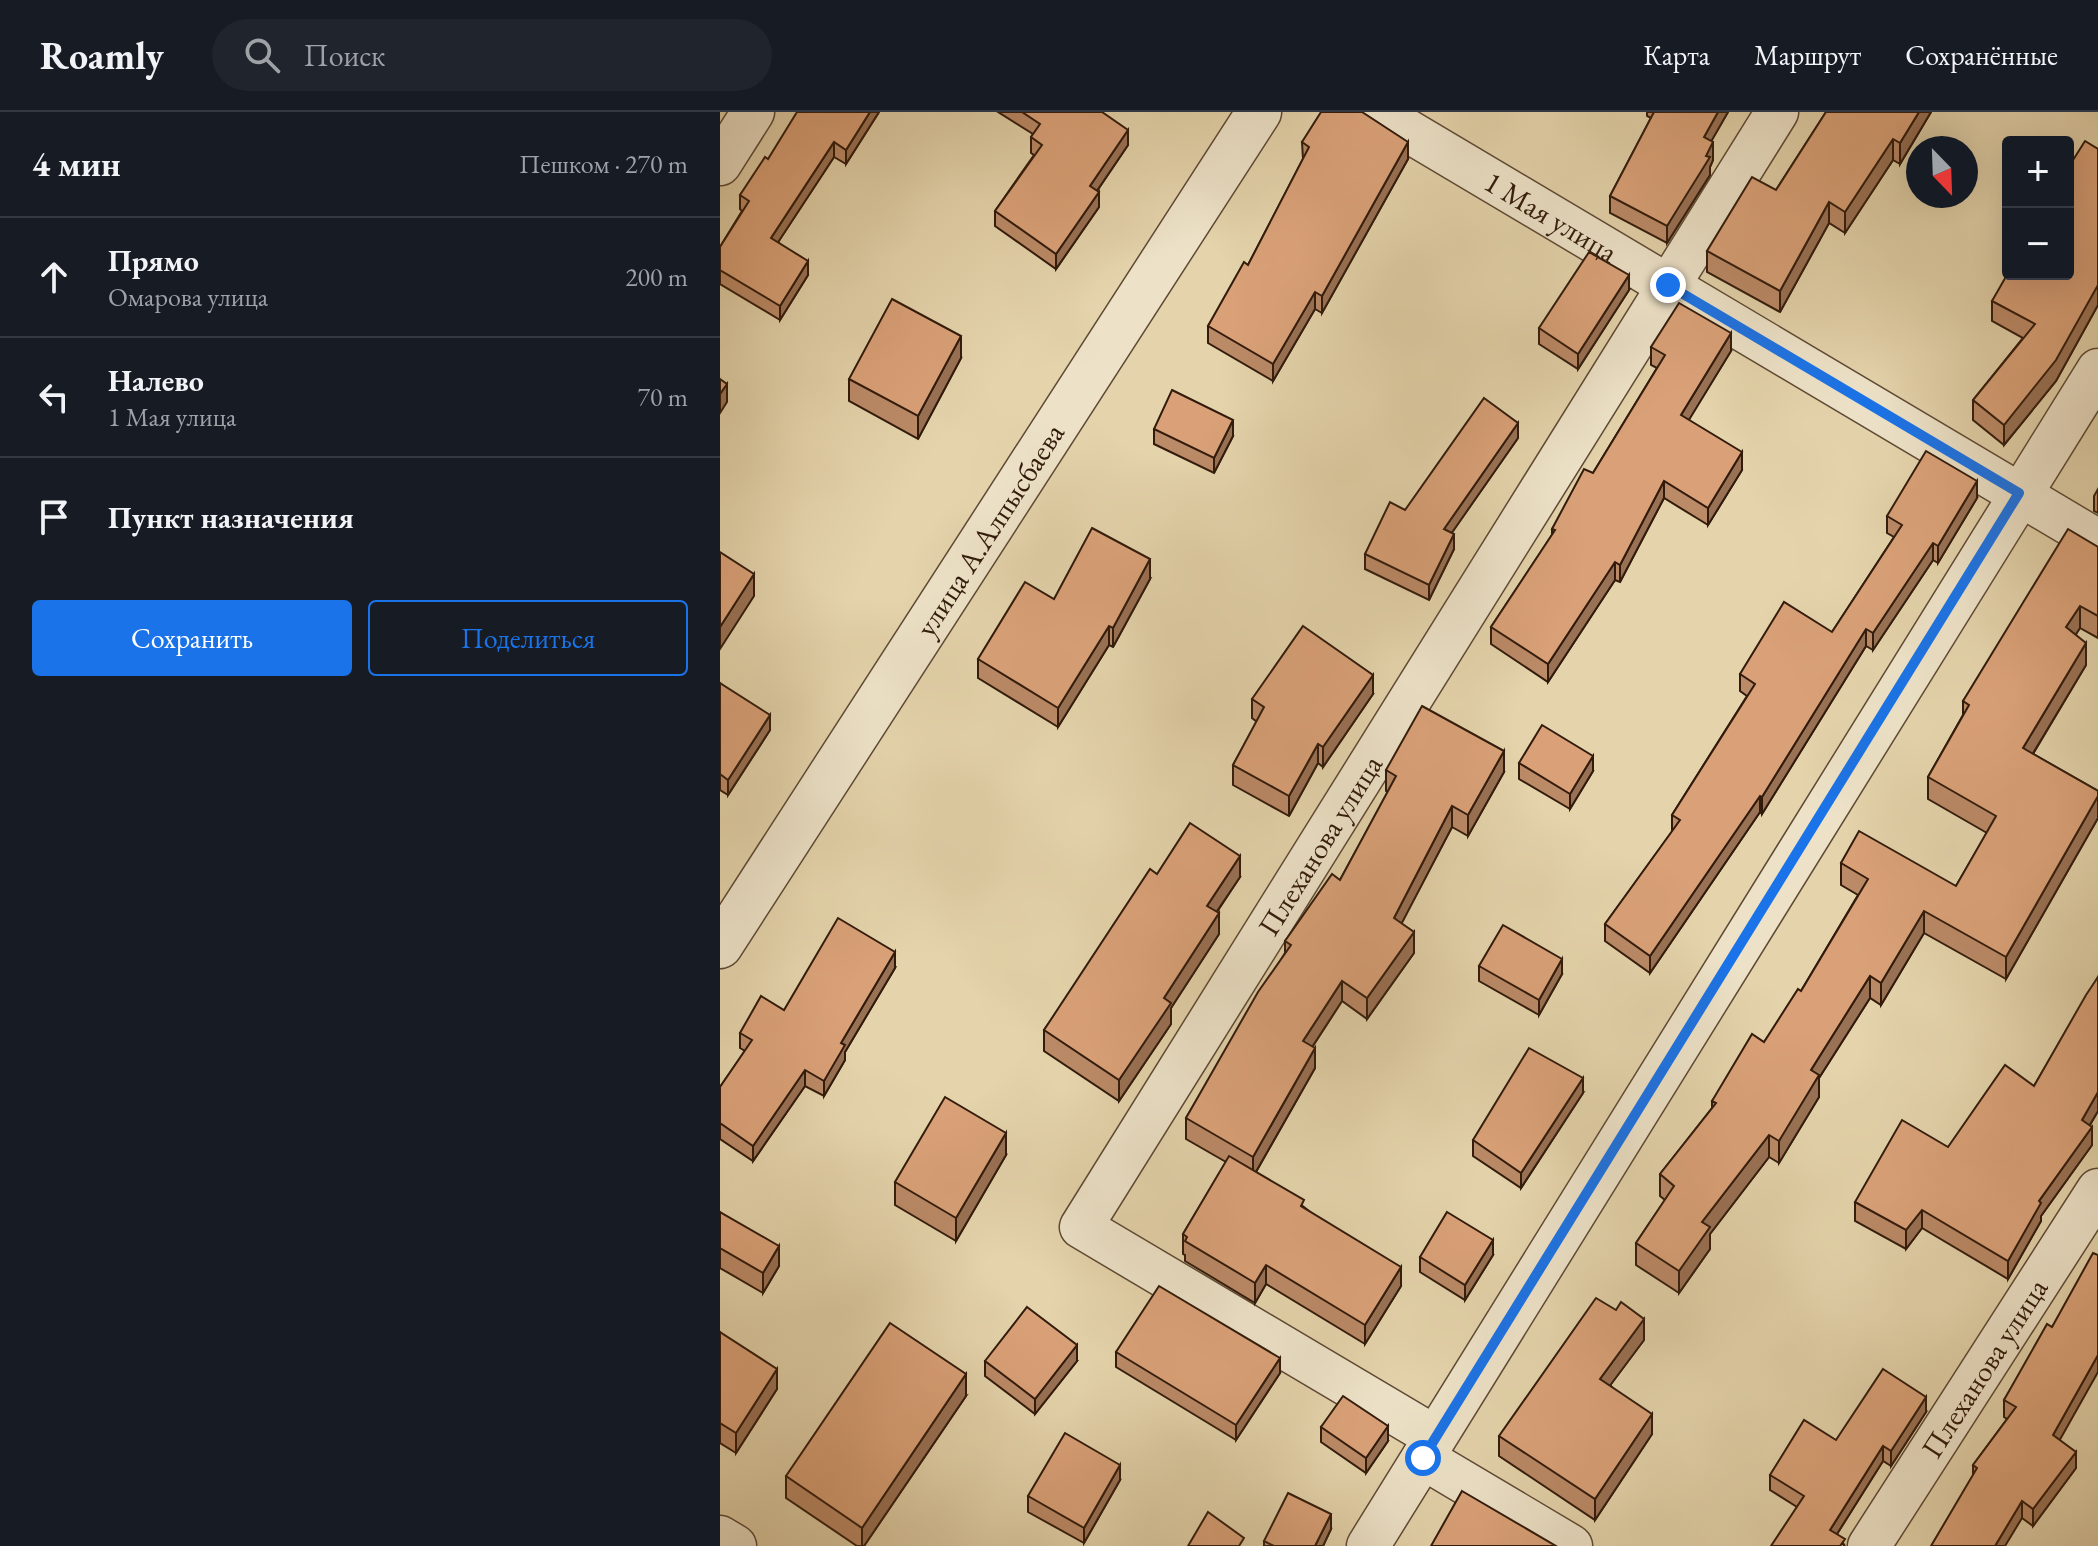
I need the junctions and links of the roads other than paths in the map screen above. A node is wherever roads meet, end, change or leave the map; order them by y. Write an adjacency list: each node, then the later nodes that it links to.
1 (753, 112): 5 (street)
2 (1259, 112): 10 (street, улица А.Алпысбаева)
3 (1376, 112): 6 (street, 1 Мая улица)
4 (1777, 112): 6 (street, Плеханова улица)
5 (720, 164)
6 (1668, 285): 8 (street, 1 Мая улица); 12 (street, Плеханова улица)
7 (2098, 370): 8 (street)
8 (2019, 493): 9 (street, 1 Мая улица); 12 (street)
9 (2098, 541)
10 (720, 946)
11 (2098, 1190): 17 (street, Плеханова улица)
12 (1429, 1448): 15 (street); 16 (street, Плеханова улица)
13 (720, 1537): 14 (street)
14 (735, 1546)
15 (1368, 1546)
16 (1571, 1546)
17 (1869, 1546)

